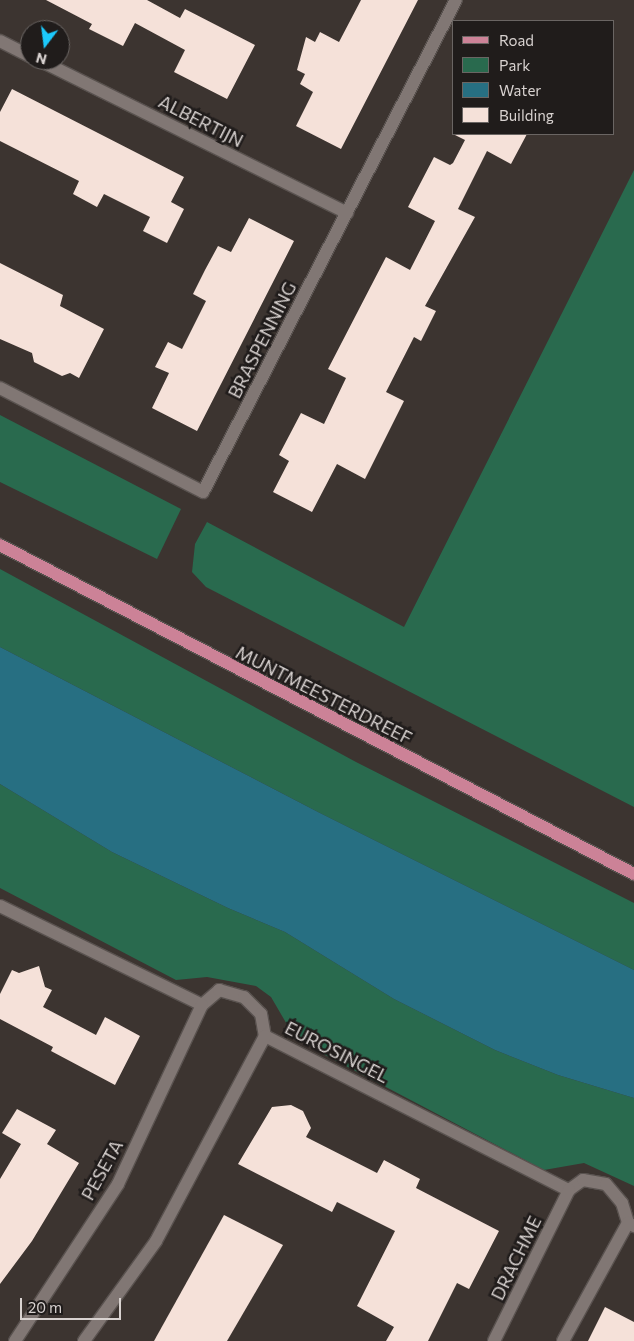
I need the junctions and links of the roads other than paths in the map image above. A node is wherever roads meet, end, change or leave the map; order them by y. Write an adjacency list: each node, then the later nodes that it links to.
1 (456, 0): 5 (street, BRASPENNING)
2 (0, 40): 3 (street)
3 (20, 51)
4 (59, 70): 5 (street, ALBERTIJN)
5 (346, 213): 6 (street, BRASPENNING)
6 (0, 388)
7 (0, 545): 8 (main road, MUNTMEESTERDREEF)
8 (634, 874)
9 (0, 906): 10 (street)
10 (202, 1005): 11 (street, EUROSINGEL); 14 (street, PESETA)
11 (265, 1036): 12 (street, EUROSINGEL); 15 (street)
12 (569, 1190): 13 (street); 16 (street, DRACHME)
13 (631, 1225): 17 (street)
14 (14, 1341)
15 (84, 1341)
16 (494, 1341)
17 (563, 1341)

